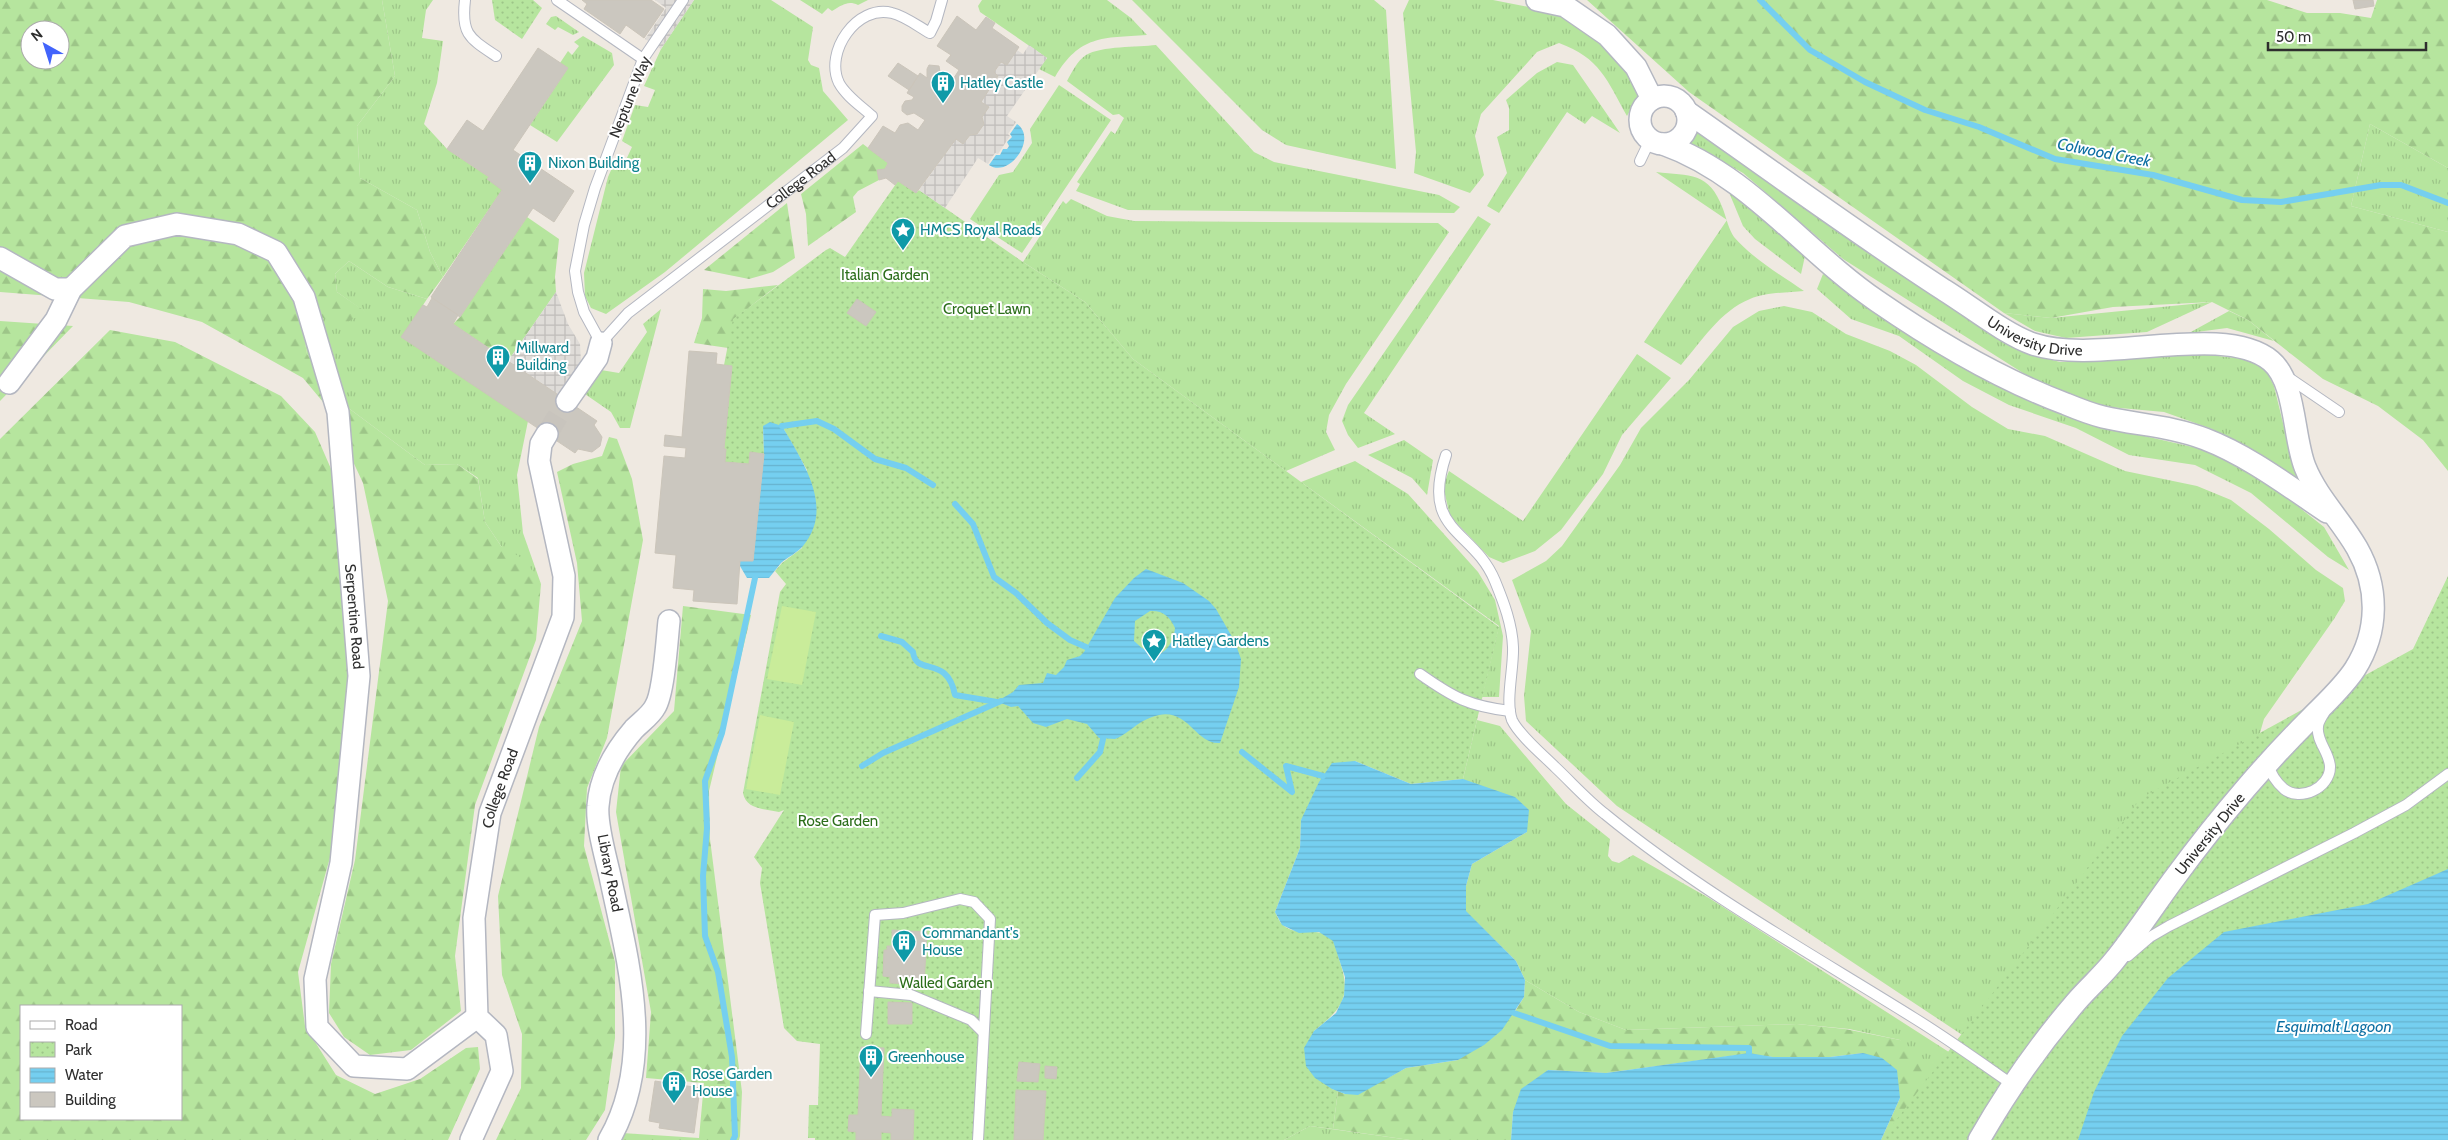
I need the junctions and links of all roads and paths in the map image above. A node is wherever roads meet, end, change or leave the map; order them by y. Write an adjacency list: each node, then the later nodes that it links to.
1 (465, 0): 6 (lane)
2 (557, 0): 7 (lane)
3 (683, 0): 7 (lane, Neptune Way)
4 (942, 0): 14 (lane, College Road)
5 (1538, 0): 8 (street)
6 (496, 56)
7 (643, 59): 14 (lane, Neptune Way)
8 (1652, 99): 9 (street); 10 (street)
9 (1686, 111): 10 (street); 15 (street, University Drive)
10 (1656, 142): 11 (lane); 21 (street, University Drive)
11 (1640, 161)
12 (0, 258): 13 (street)
13 (71, 289): 16 (street, Serpentine Road); 30 (street, Serpentine Road)
14 (601, 343): 17 (street, College Road)
15 (2281, 372): 18 (lane); 21 (street, University Drive)
16 (9, 383)
17 (567, 401)
18 (2338, 412)
19 (546, 434): 30 (street, College Road)
20 (1446, 455): 25 (lane)
21 (2336, 518): 24 (street, University Drive)
22 (669, 621): 35 (street, Library Road)
23 (1420, 674): 25 (lane)
24 (2330, 699): 26 (street, University Drive); 26 (lane)
25 (1510, 711): 33 (lane)
26 (2267, 764): 29 (street, University Drive)
27 (2448, 774): 29 (lane)
28 (869, 991): 31 (lane); 31 (lane); 32 (lane)
29 (2078, 999): 33 (street, University Drive)
30 (477, 1017): 34 (street)
31 (983, 1032): 36 (lane)
32 (866, 1034)
33 (2013, 1085): 37 (street, University Drive)
34 (471, 1140)
35 (609, 1140)
36 (978, 1140)
37 (1979, 1140)

